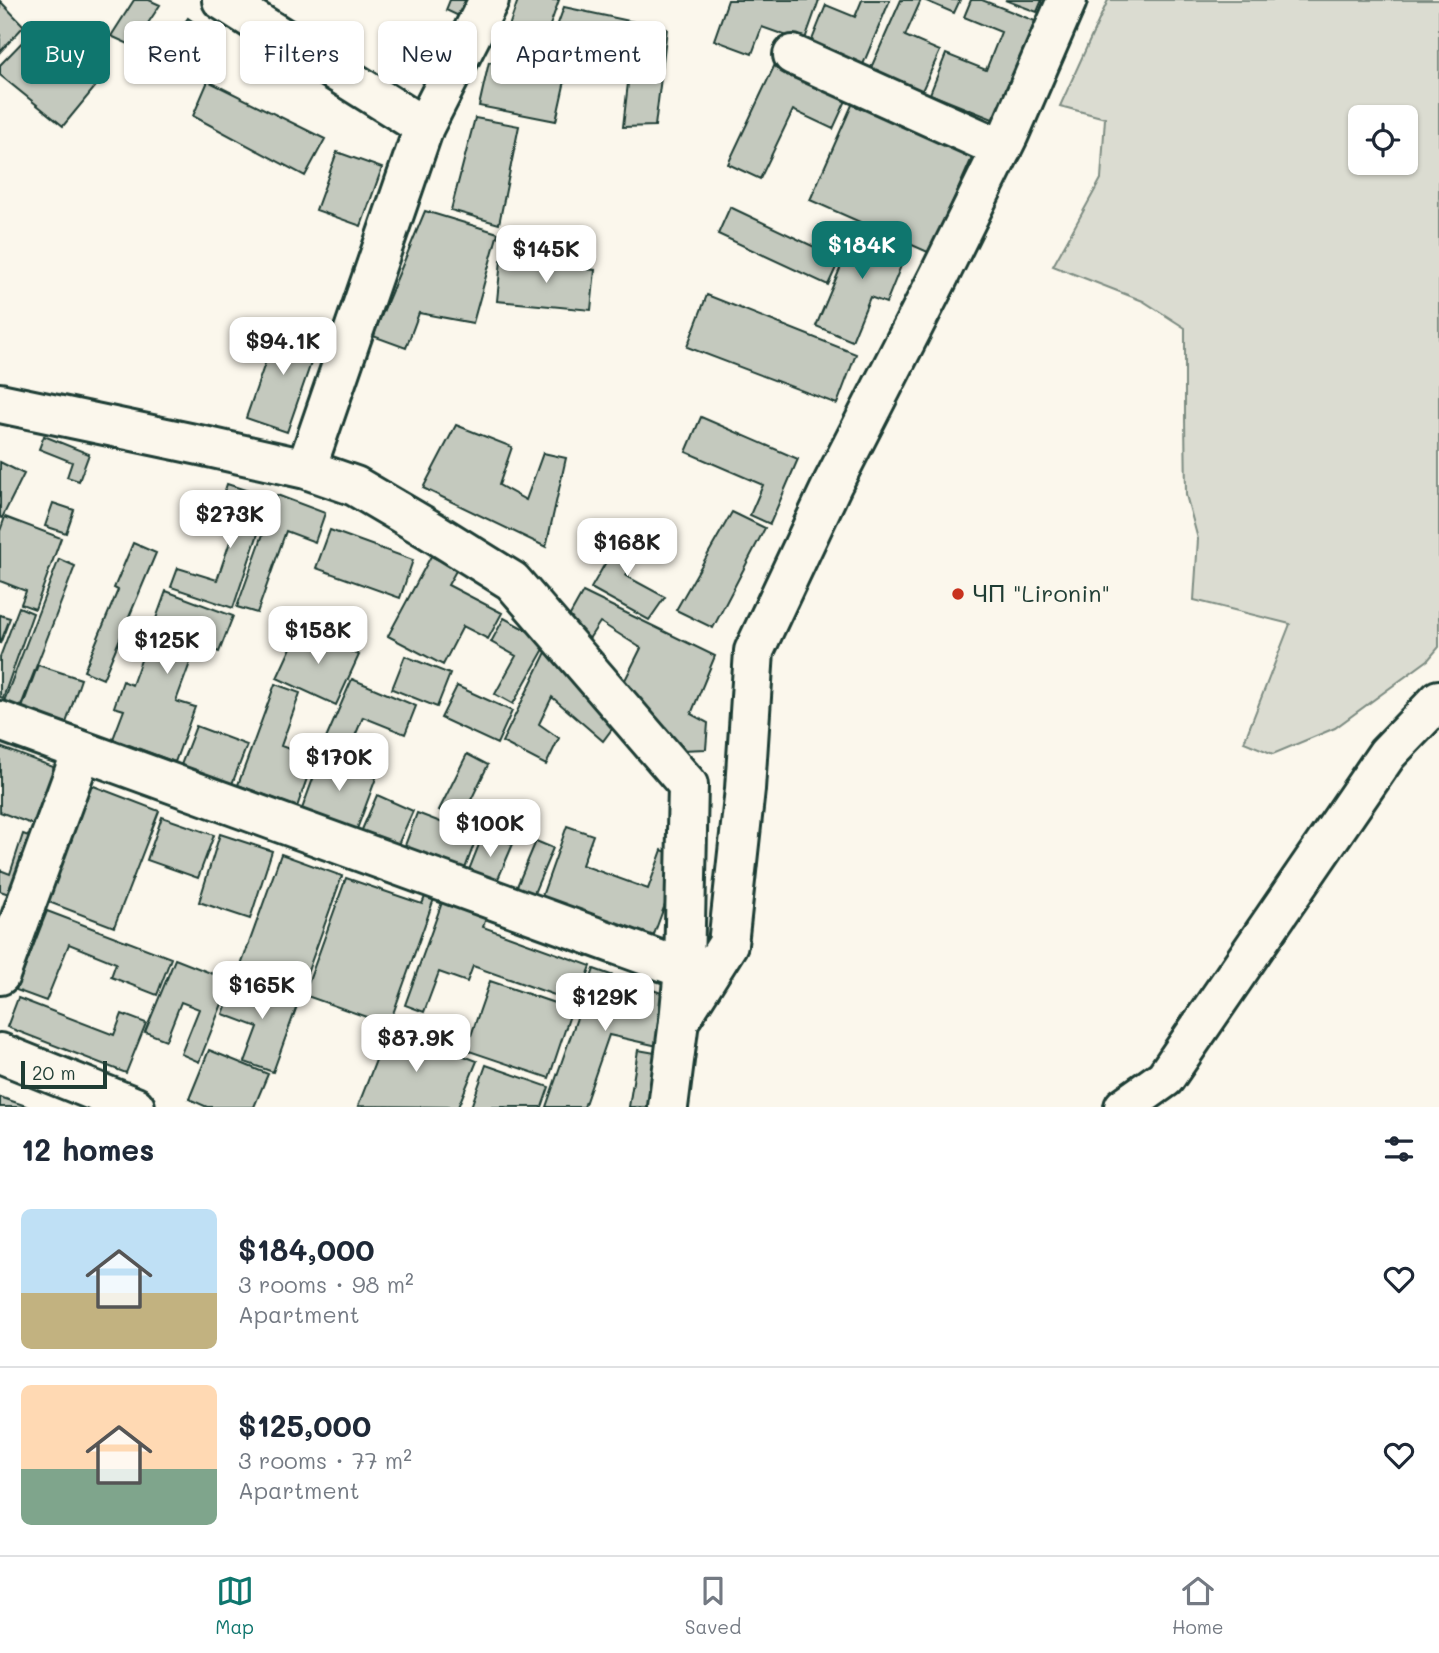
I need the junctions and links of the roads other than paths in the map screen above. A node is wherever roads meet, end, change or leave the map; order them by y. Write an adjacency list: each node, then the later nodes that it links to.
1 (222, 0): 5 (street)
2 (489, 0): 5 (street)
3 (1067, 0): 6 (street)
4 (793, 55): 6 (street)
5 (424, 127): 8 (street)
6 (1002, 149): 14 (street)
7 (0, 404): 8 (street)
8 (306, 469): 12 (street)
9 (1439, 700): 18 (street)
10 (0, 721): 11 (street)
11 (82, 751): 12 (street); 13 (street)
12 (684, 969): 14 (street)
13 (0, 975)
14 (680, 1021): 17 (street)
15 (0, 1053): 16 (street)
16 (135, 1107)
17 (668, 1107)
18 (1124, 1107)

